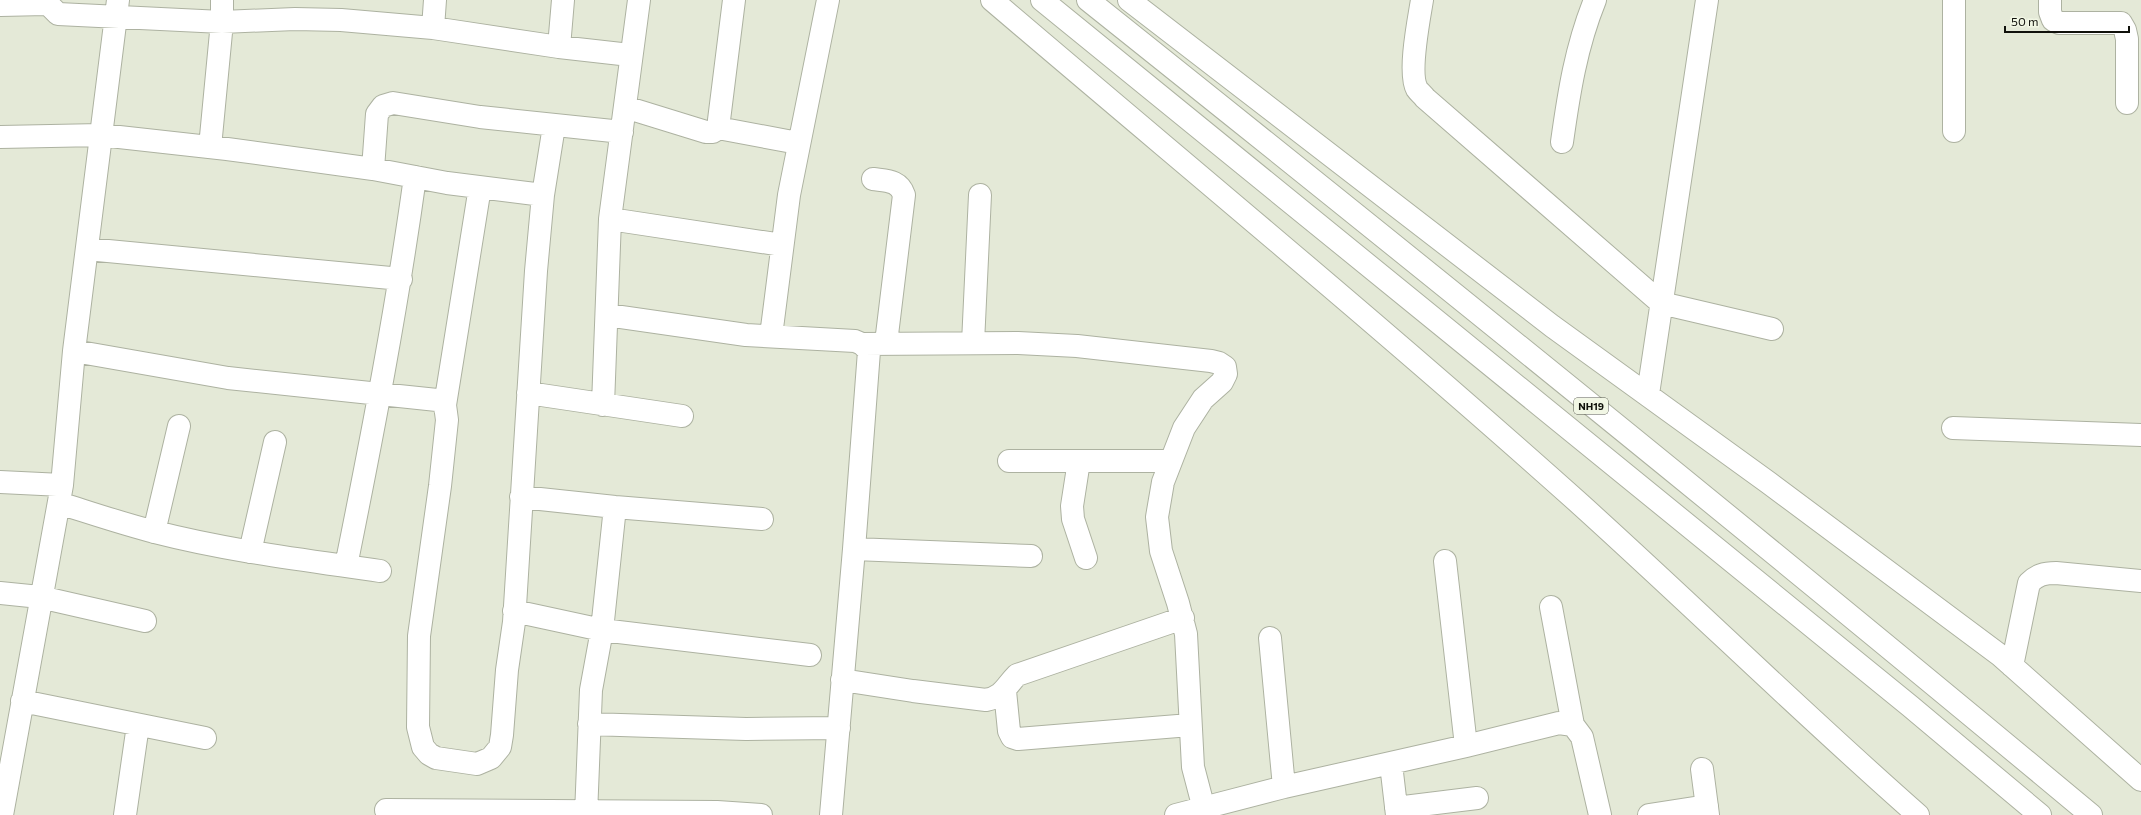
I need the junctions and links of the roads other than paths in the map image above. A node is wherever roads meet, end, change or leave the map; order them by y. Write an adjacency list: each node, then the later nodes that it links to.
1 (222, 0): 19 (main road)
2 (435, 0): 20 (main road)
3 (563, 0): 21 (main road)
4 (638, 0): 22 (main road)
5 (734, 0): 26 (main road)
6 (828, 0): 32 (main road)
7 (992, 0): 119 (main road)
8 (1042, 0): 120 (main road, NH19)
9 (1088, 0): 121 (main road, NH19)
10 (1129, 0): 54 (main road)
11 (1422, 0): 44 (main road)
12 (1595, 0): 31 (main road)
13 (1707, 0): 44 (main road)
14 (1954, 0): 27 (main road)
15 (2050, 0): 23 (main road)
16 (45, 2): 17 (main road); 18 (main road)
17 (0, 5)
18 (117, 8): 19 (main road); 29 (main road)
19 (222, 22): 20 (main road); 33 (main road)
20 (433, 28): 21 (main road)
21 (559, 47): 22 (main road)
22 (630, 55): 24 (main road)
23 (2127, 103)
24 (624, 107): 26 (main road); 28 (main road)
25 (554, 126): 28 (main road); 34 (main road); 38 (main road)
26 (718, 128): 32 (main road)
27 (1954, 131)
28 (622, 132): 40 (main road)
29 (101, 135): 30 (main road); 33 (main road); 42 (main road)
30 (0, 137)
31 (1562, 142)
32 (798, 143): 41 (main road)
33 (210, 147): 34 (main road)
34 (372, 169): 35 (main road)
35 (415, 177): 37 (main road); 43 (main road)
36 (873, 180): 50 (main road)
37 (480, 187): 38 (main road); 55 (main road)
38 (543, 195): 52 (main road)
39 (980, 195): 48 (main road)
40 (610, 219): 41 (main road); 45 (main road)
41 (782, 244): 47 (main road)
42 (87, 249): 43 (main road); 51 (main road)
43 (401, 278): 53 (main road)
44 (1661, 303): 46 (main road); 54 (main road)
45 (607, 315): 47 (main road); 56 (main road)
46 (1772, 328)
47 (772, 336): 49 (main road)
48 (973, 343): 50 (main road); 64 (main road)
49 (862, 344): 50 (main road); 71 (main road)
50 (886, 344)
51 (74, 351): 53 (main road); 66 (main road)
52 (528, 393): 56 (main road); 67 (main road)
53 (380, 394): 55 (main road); 76 (main road)
54 (1648, 394): 88 (main road)
55 (445, 405): 82 (main road)
56 (603, 405): 57 (main road)
57 (682, 416)
58 (179, 426): 70 (main road)
59 (1953, 428): 60 (main road)
60 (2141, 435)
61 (274, 442): 72 (main road)
62 (1009, 461): 63 (main road)
63 (1079, 461): 64 (main road); 74 (main road)
64 (1170, 461): 83 (main road)
65 (0, 482): 66 (main road)
66 (60, 494): 70 (main road); 80 (main road)
67 (521, 497): 68 (main road); 82 (main road)
68 (615, 507): 69 (main road); 85 (main road)
69 (762, 519)
70 (154, 532): 72 (main road)
71 (854, 549): 73 (main road); 89 (main road)
72 (250, 552): 76 (main road)
73 (1031, 556)
74 (1086, 558)
75 (1445, 561): 98 (main road)
76 (346, 566): 77 (main road)
77 (380, 572)
78 (2141, 581): 88 (main road)
79 (0, 592): 80 (main road)
80 (40, 597): 84 (main road); 91 (main road)
81 (1551, 607): 95 (main road)
82 (514, 611): 85 (main road)
83 (1183, 618): 90 (main road); 94 (main road)
84 (145, 621)
85 (602, 630): 87 (main road); 92 (main road)
86 (1270, 638): 103 (main road)
87 (810, 655)
88 (2012, 666): 102 (main road)
89 (842, 680): 90 (main road); 96 (main road)
90 (1005, 691): 94 (main road)
91 (22, 702): 93 (main road); 101 (main road)
92 (589, 724): 96 (main road); 110 (main road)
93 (138, 725): 97 (main road); 113 (main road)
94 (1190, 725): 105 (main road)
95 (1573, 725): 98 (main road); 117 (main road)
96 (839, 728): 115 (main road)
97 (205, 738)
98 (1466, 746): 99 (main road)
99 (1391, 764): 103 (main road); 109 (main road)
100 (1702, 769): 107 (main road)
101 (5, 772): 112 (main road)
102 (2141, 780)
103 (1284, 787): 105 (main road)
104 (1478, 798): 109 (main road)
105 (1204, 809): 116 (main road)
106 (386, 810): 108 (main road)
107 (1707, 811): 118 (main road)
108 (431, 812): 110 (main road)
109 (1397, 812)
110 (586, 813): 111 (main road)
111 (717, 814): 114 (main road)
112 (2, 815)
113 (126, 815)
114 (761, 815)
115 (831, 815)
116 (1176, 815)
117 (1600, 815)
118 (1649, 815)
119 (1918, 815)
120 (2040, 815)
121 (2091, 815)

